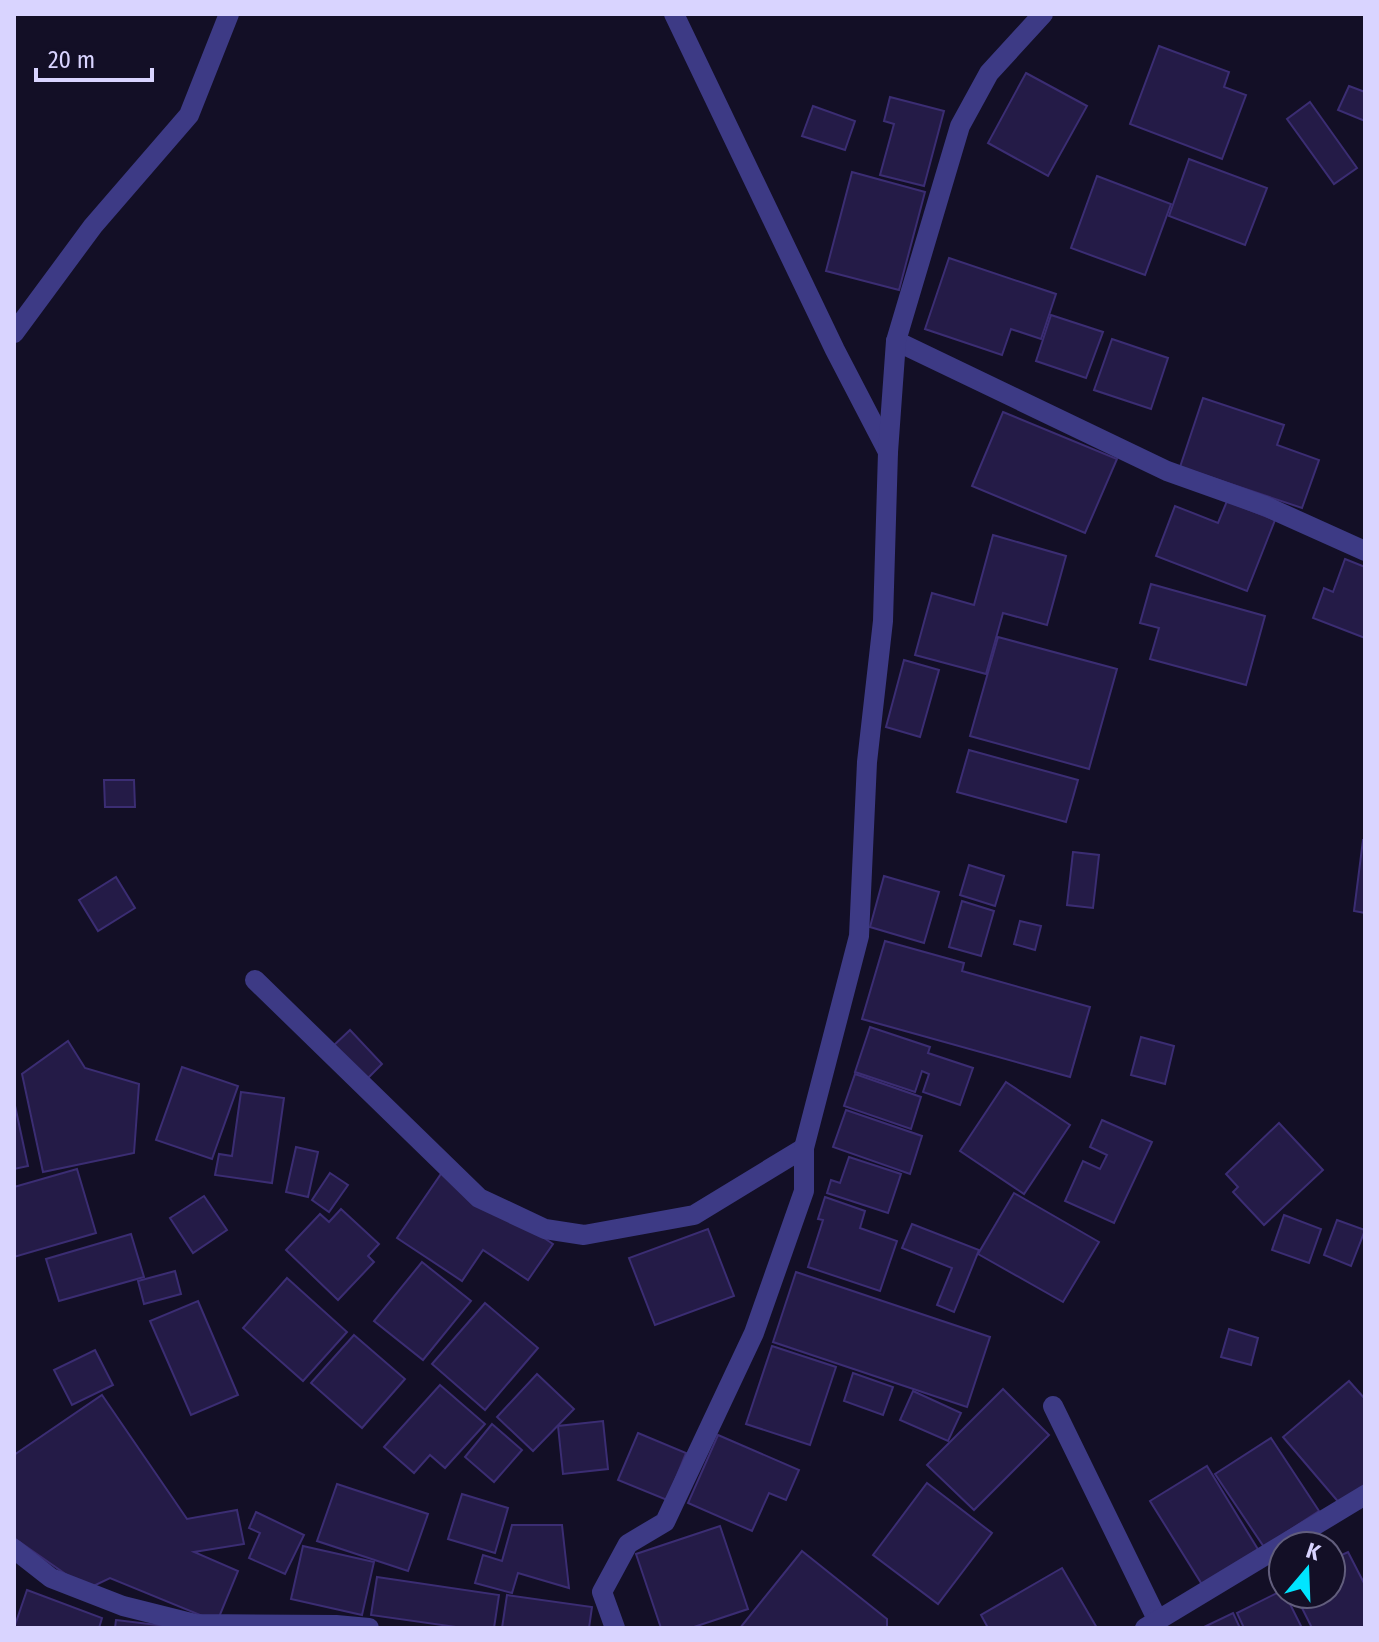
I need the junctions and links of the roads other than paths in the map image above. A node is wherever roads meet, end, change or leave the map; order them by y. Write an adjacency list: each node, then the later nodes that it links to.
1 (229, 14): 4 (street)
2 (674, 14): 6 (street)
3 (1043, 14): 5 (street)
4 (14, 333)
5 (896, 341): 6 (street); 7 (street)
6 (888, 452): 9 (street)
7 (1365, 551)
8 (255, 980): 9 (street)
9 (804, 1148): 15 (street)
10 (1053, 1406): 13 (street)
11 (1365, 1495): 13 (street)
12 (14, 1549): 14 (street)
13 (1151, 1624)
14 (369, 1628)
15 (615, 1628)

